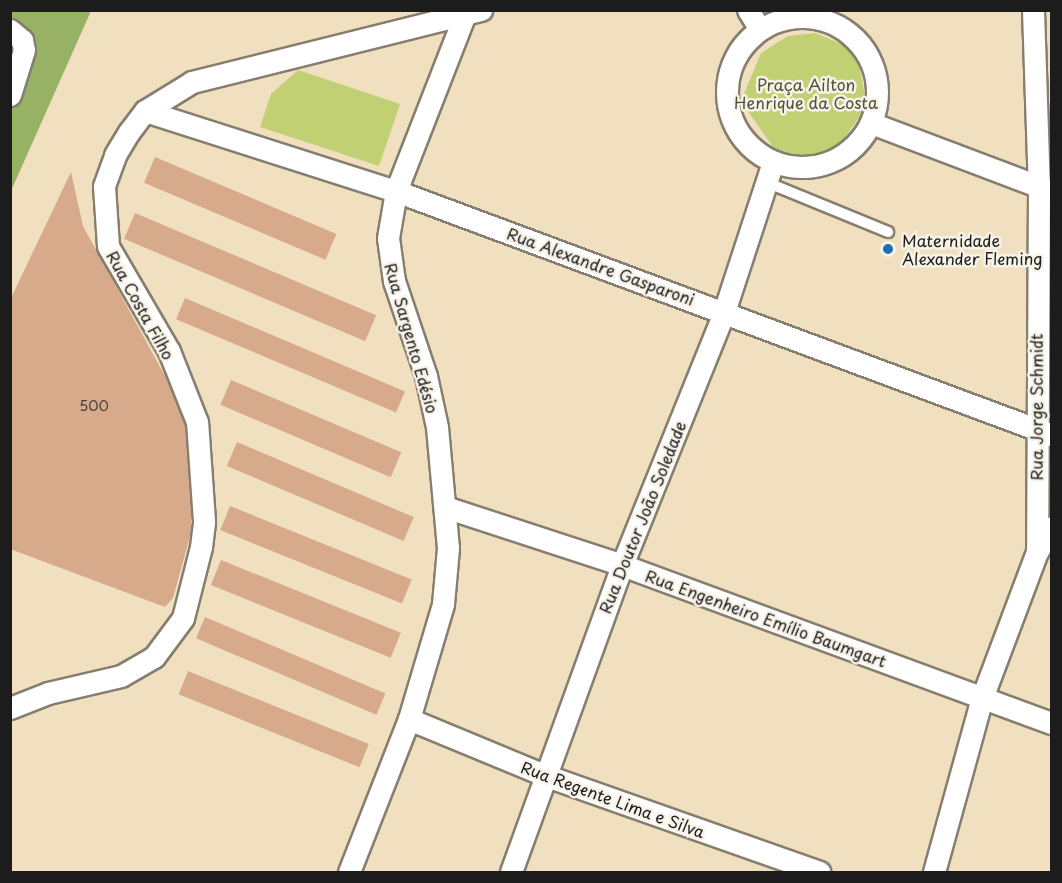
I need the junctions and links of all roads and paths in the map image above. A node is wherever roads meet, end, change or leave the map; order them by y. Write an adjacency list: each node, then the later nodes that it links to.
1 (748, 10): 4 (street)
2 (1033, 10): 11 (street, Rua Jorge Schmidt)
3 (473, 14): 7 (street, Rua Costa Filho); 12 (street, Rua Sargento Edésio)
4 (760, 29): 8 (street); 9 (street)
5 (10, 30): 6 (street)
6 (10, 95)
7 (145, 111): 12 (street, Rua Alexandre Gasparoni); 21 (street, Rua Costa Filho)
8 (871, 123): 9 (street); 11 (street)
9 (773, 162): 10 (street, Rua Doutor João Soledade)
10 (766, 182): 13 (lane); 14 (street, Rua Doutor João Soledade)
11 (1045, 190): 15 (street, Rua Jorge Schmidt)
12 (396, 191): 14 (street, Rua Alexandre Gasparoni); 16 (street, Rua Sargento Edésio)
13 (888, 232)
14 (724, 312): 15 (street, Rua Alexandre Gasparoni); 19 (street, Rua Doutor João Soledade)
15 (1043, 432): 18 (street, Rua Jorge Schmidt)
16 (446, 507): 19 (street, Rua Engenheiro Emílio Baumgart); 22 (street, Rua Sargento Edésio)
17 (1052, 527): 18 (street, Rua Jorge Schmidt)
18 (1037, 552): 20 (street, Rua Jorge Schmidt)
19 (622, 565): 20 (street, Rua Engenheiro Emílio Baumgart); 24 (street, Rua Doutor João Soledade)
20 (982, 698): 23 (street, Rua Engenheiro Emílio Baumgart); 28 (street, Rua Jorge Schmidt)
21 (10, 708)
22 (409, 719): 24 (street, Rua Regente Lima e Silva); 25 (street, Rua Sargento Edésio)
23 (1052, 723)
24 (544, 775): 26 (street, Rua Doutor João Soledade); 27 (street, Rua Regente Lima e Silva)
25 (349, 873)
26 (512, 873)
27 (819, 873)
28 (934, 873)

